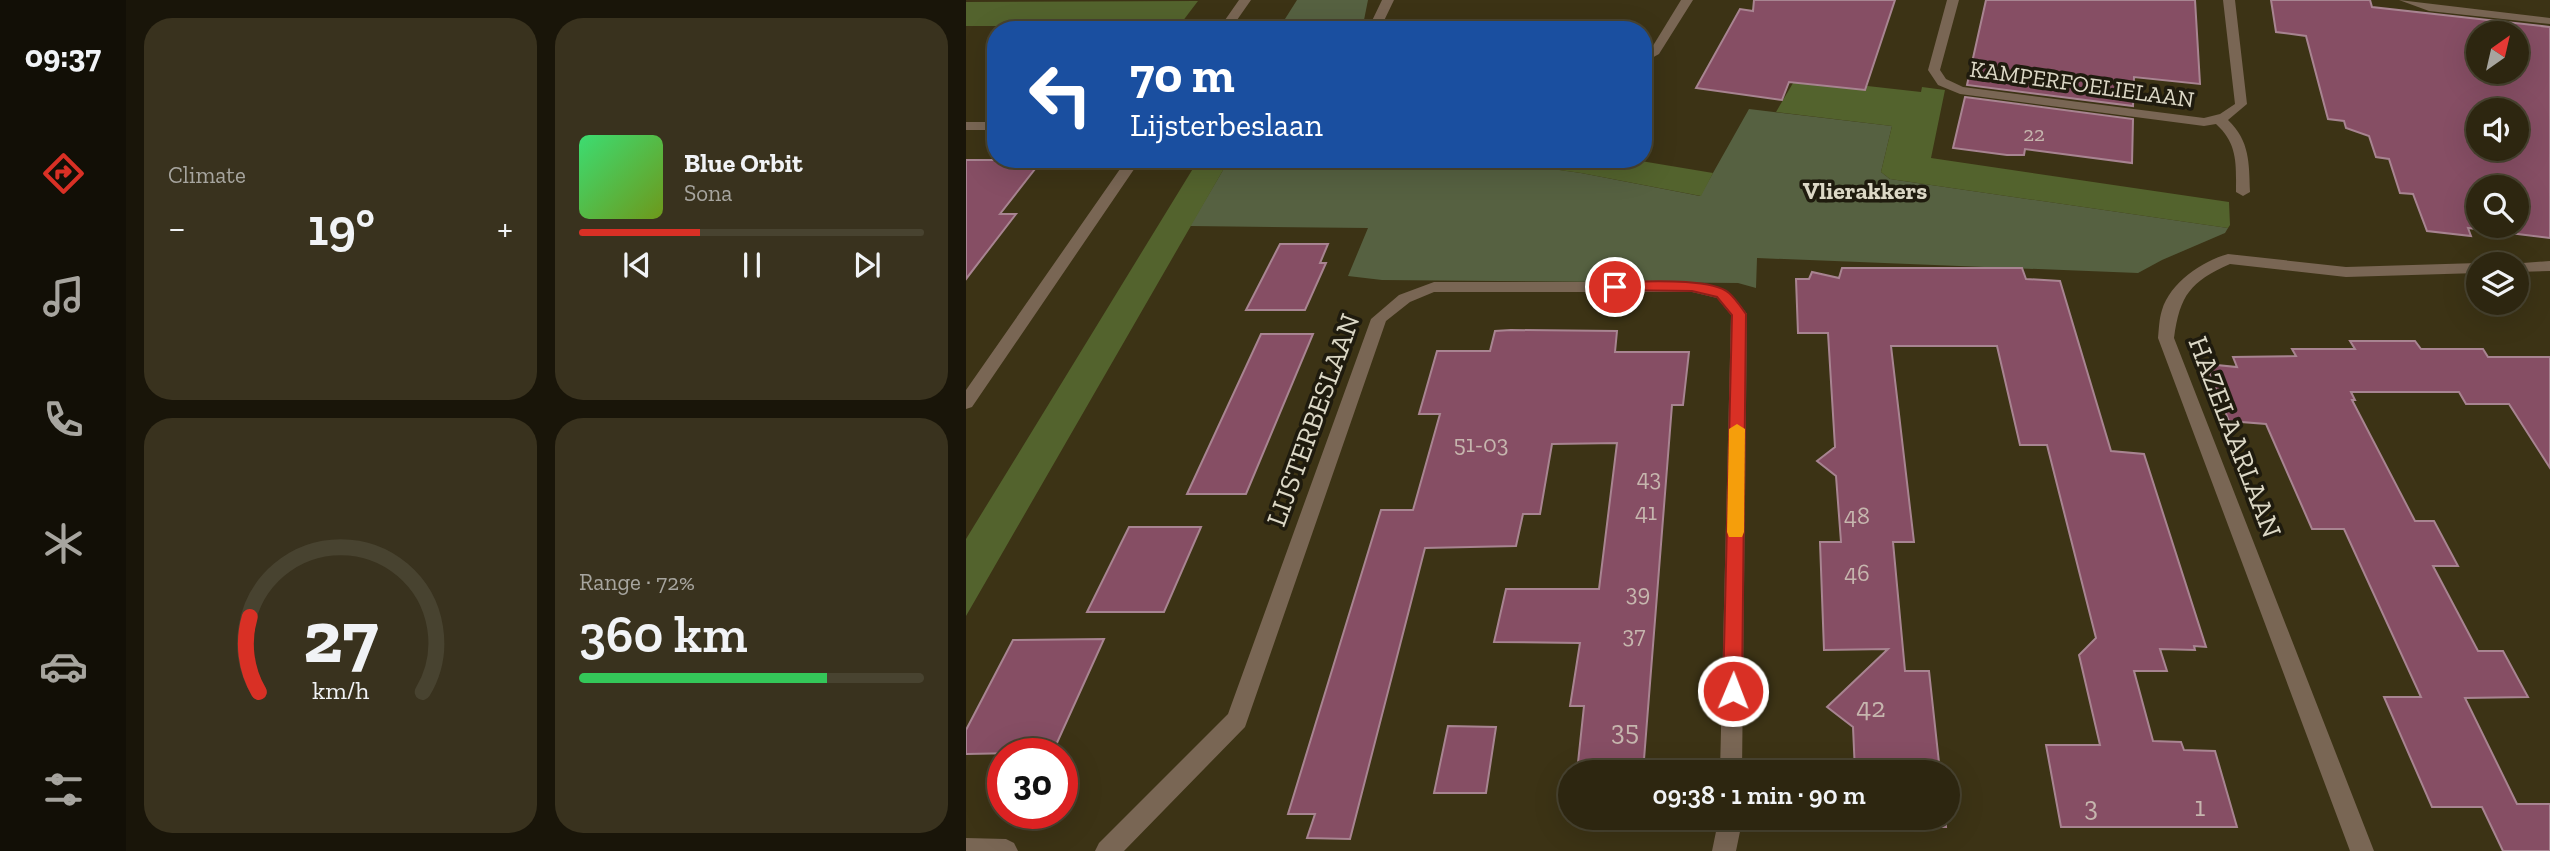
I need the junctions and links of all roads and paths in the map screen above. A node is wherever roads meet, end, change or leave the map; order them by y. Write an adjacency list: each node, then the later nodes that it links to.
1 (1245, 0): 7 (street)
2 (1388, 0): 8 (street)
3 (1686, 0): 10 (street)
4 (1953, 0): 11 (street, KAMPERFOELIELAAN)
5 (2229, 0): 11 (street, KAMPERFOELIELAAN)
6 (2405, 0): 9 (street)
7 (1230, 21)
8 (1378, 21)
9 (2550, 22)
10 (1652, 53)
11 (2220, 120): 15 (street, KAMPERFOELIELAAN)
12 (966, 126): 13 (street)
13 (987, 126)
14 (1127, 168): 19 (street)
15 (2243, 192)
16 (2466, 268): 27 (street, HAZELAARLAAN)
17 (2529, 268): 18 (street)
18 (2547, 270)
19 (974, 377): 20 (street)
20 (966, 402)
21 (1731, 760): 25 (street, LIJSTERBESLAAN)
22 (1728, 830): 26 (street)
23 (966, 850): 24 (street)
24 (1006, 851)
25 (1107, 851)
26 (1724, 851)
27 (2362, 851)

